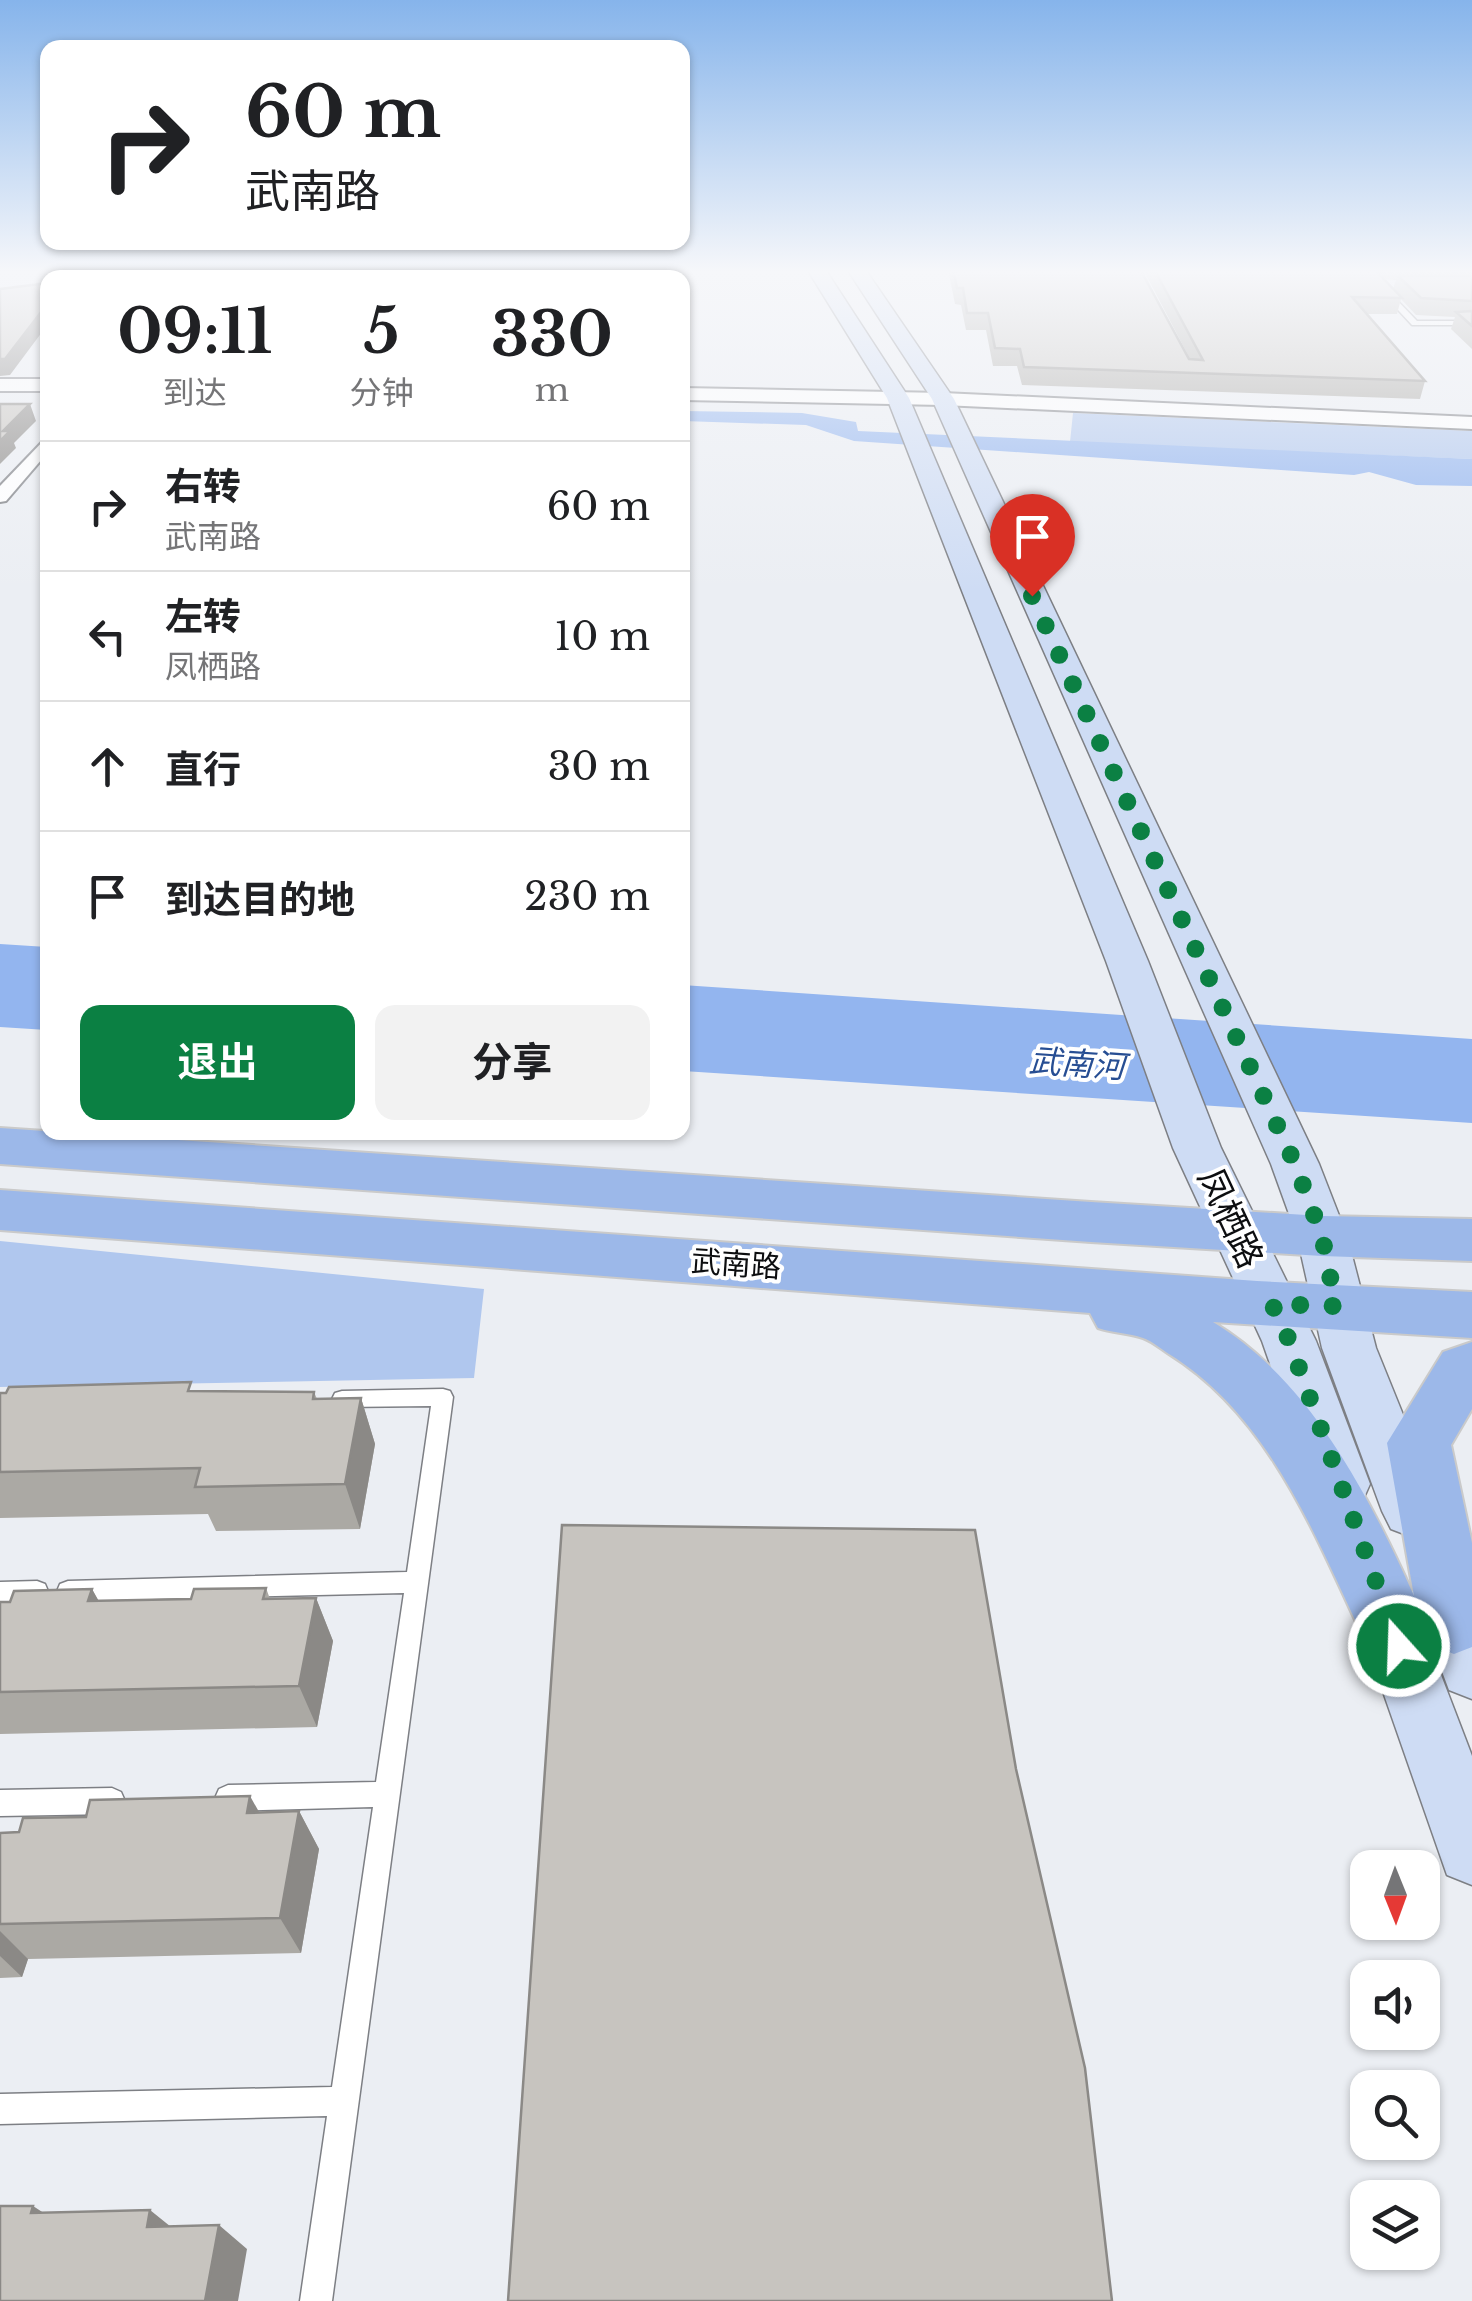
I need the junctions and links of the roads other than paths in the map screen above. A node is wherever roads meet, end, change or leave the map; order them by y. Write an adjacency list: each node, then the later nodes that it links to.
1 (884, 376): 6 (main road)
2 (928, 376): 7 (main road)
3 (0, 385): 4 (street)
4 (40, 385)
5 (690, 394): 6 (street)
6 (898, 398): 7 (street); 13 (main road, 凤栖路)
7 (943, 399): 8 (street); 14 (main road)
8 (1472, 422)
9 (40, 450): 10 (street)
10 (0, 497)
11 (0, 1146): 13 (main road)
12 (0, 1210): 16 (main road, 武南路)
13 (1237, 1230): 14 (main road); 17 (main road, 凤栖路)
14 (1322, 1236): 15 (main road); 18 (main road)
15 (1472, 1240)
16 (940, 1279): 17 (main road, 武南路); 24 (main road)
17 (1272, 1304): 18 (main road, 武南路); 24 (main road, 凤栖路)
18 (1336, 1306): 19 (main road, 武南路); 25 (main road)
19 (1472, 1315)
20 (1472, 1366): 25 (main road)
21 (308, 1400): 22 (lane)
22 (417, 1582): 23 (lane); 26 (lane)
23 (0, 1592)
24 (1386, 1612): 30 (main road, 凤栖路)
25 (1463, 1645)
26 (388, 1794): 27 (lane); 31 (lane)
27 (194, 1798)
28 (136, 1800): 29 (lane)
29 (0, 1804)
30 (1472, 1850)
31 (344, 2101): 32 (lane); 33 (lane)
32 (0, 2109)
33 (316, 2301)

